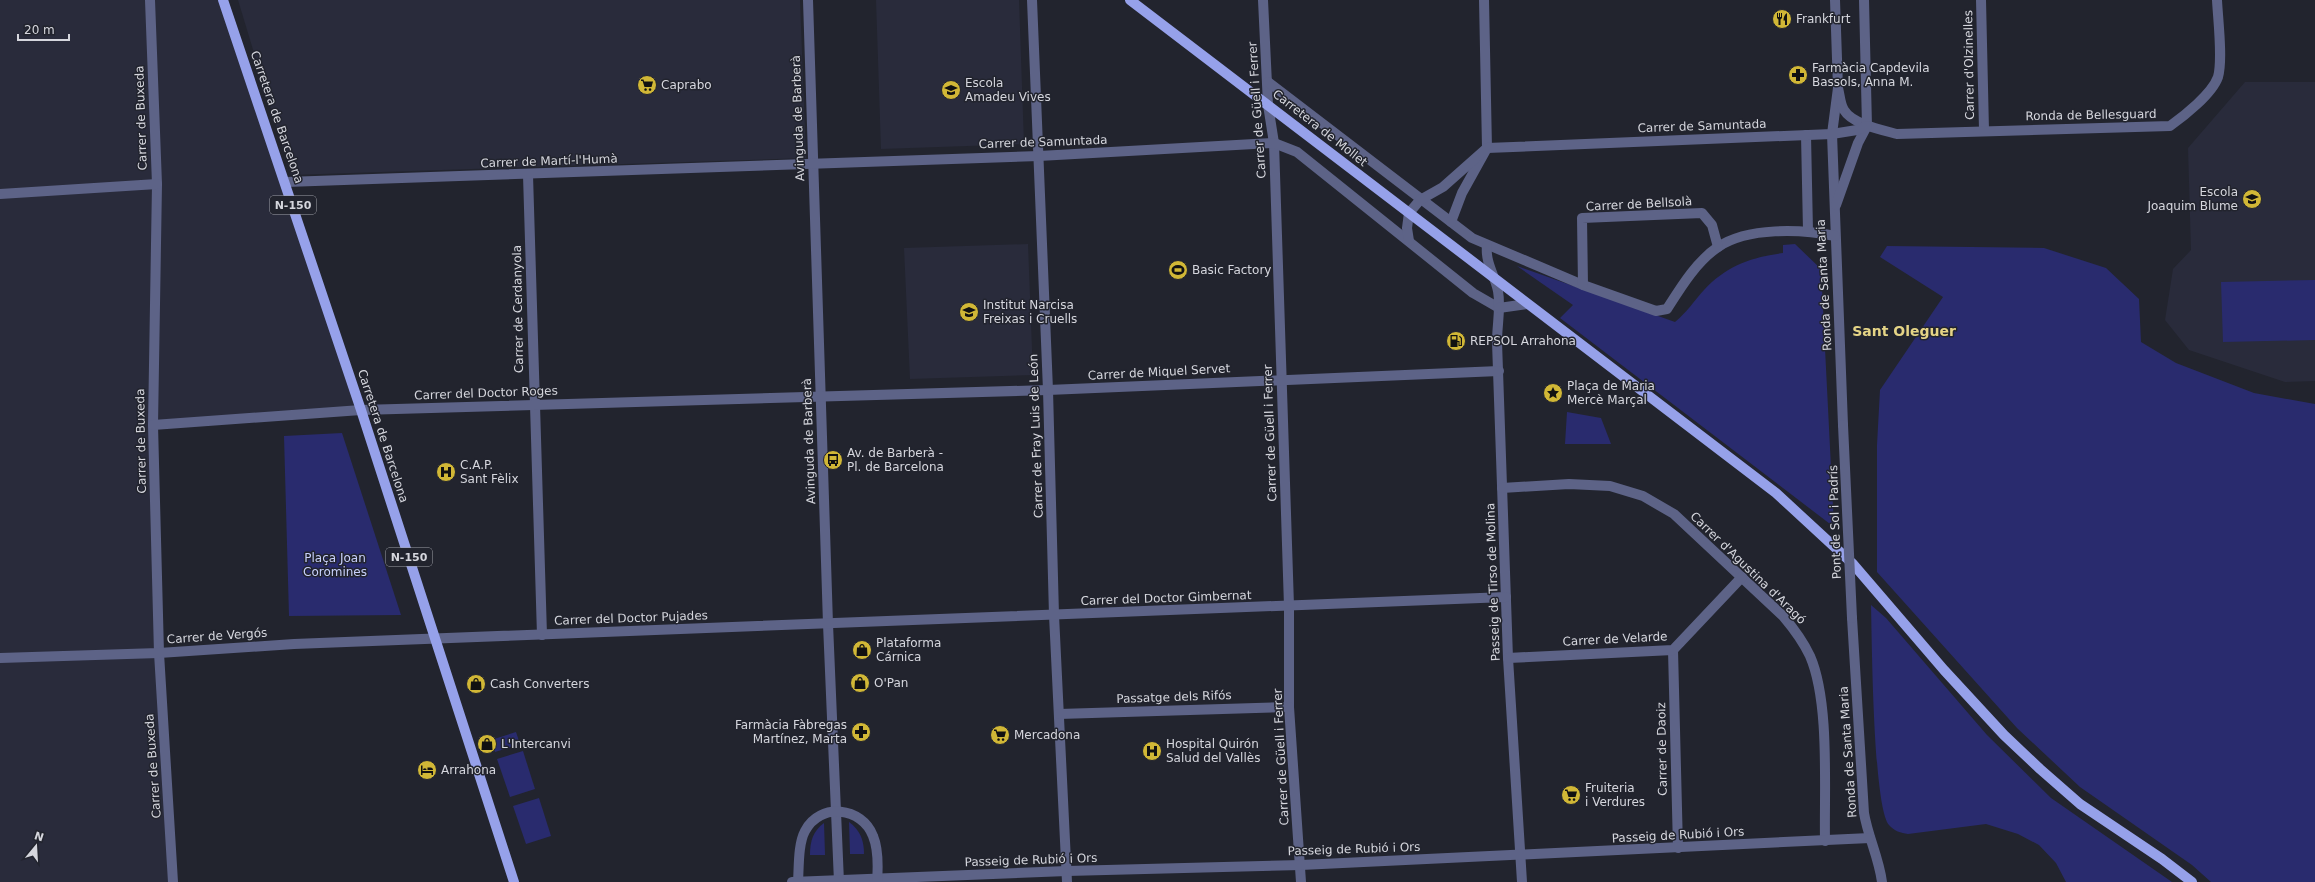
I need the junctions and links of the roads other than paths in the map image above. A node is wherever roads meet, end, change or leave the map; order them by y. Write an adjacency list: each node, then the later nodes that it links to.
1 (150, 0): 25 (street, Carrer de Buxeda)
2 (223, 0): 24 (main road, Carretera de Barcelona / N-150)
3 (808, 0): 22 (street, Avinguda de Barberà)
4 (1032, 0): 21 (street, Carrer de Fray Luis de León)
5 (1130, 0): 14 (main road, Carretera de Mollet)
6 (1263, 0): 12 (street, Carrer de Güell i Ferrer)
7 (1484, 0): 20 (street)
8 (1835, 0): 13 (street)
9 (1864, 0): 15 (street)
10 (1981, 0): 16 (street, Carrer d'Olzinelles)
11 (2217, 0): 16 (street, Ronda de Bellesguard)
12 (1268, 82): 14 (street, Carrer de Güell i Ferrer); 27 (street, Carretera de Mollet)
13 (1838, 88): 15 (street); 17 (street)
14 (1268, 105): 19 (street, Carrer de Güell i Ferrer); 29 (main road, Carretera de Mollet)
15 (1867, 126): 16 (street, Ronda de Bellesguard); 17 (street, Carrer de Samuntada); 28 (street, Ronda de Santa Maria)
16 (1984, 130)
17 (1832, 134): 18 (street, Carrer de Samuntada); 28 (street)
18 (1806, 135): 20 (street, Carrer de Samuntada); 31 (street)
19 (1274, 143): 21 (street, Carrer de Samuntada); 33 (street); 41 (street, Carrer de Güell i Ferrer)
20 (1487, 148): 27 (street); 30 (street)
21 (1039, 156): 22 (street, Carrer de Samuntada); 42 (street, Carrer de Fray Luis de León)
22 (812, 164): 23 (street, Carrer de Martí-l'Humà); 43 (street, Avinguda de Barberà)
23 (528, 175): 24 (street, Carrer de Martí-l'Humà); 44 (street, Carrer de Cerdanyola)
24 (286, 182): 45 (main road, Carretera de Barcelona / N-150)
25 (157, 184): 26 (street); 46 (street, Carrer de Buxeda)
26 (0, 194)
27 (1420, 200): 29 (street); 30 (street, Carretera de Mollet)
28 (1834, 211): 32 (street, Ronda de Santa Maria)
29 (1409, 213): 33 (street); 36 (main road, Carretera de Mollet)
30 (1450, 222): 34 (street, Carretera de Mollet)
31 (1808, 231): 32 (street); 35 (street)
32 (1835, 236): 47 (street, Ronda de Santa Maria)
33 (1409, 241): 39 (street)
34 (1487, 246): 36 (street); 37 (street)
35 (1718, 247): 37 (street); 37 (street, Carrer de Bellsolà)
36 (1494, 277): 38 (main road, Carretera de Mollet); 39 (street, Passeig de Tirso de Molina)
37 (1583, 285)
38 (1527, 304): 39 (street); 80 (main road, Carretera de Mollet)
39 (1500, 308): 40 (street, Passeig de Tirso de Molina)
40 (1499, 371): 41 (street, Carrer de Miquel Servet); 48 (street, Passeig de Tirso de Molina)
41 (1281, 379): 42 (street, Carrer de Miquel Servet); 51 (street, Carrer de Güell i Ferrer)
42 (1048, 390): 43 (street, Carrer de Miquel Servet); 52 (street, Carrer de Fray Luis de León)
43 (821, 397): 44 (street, Carrer del Doctor Roges); 54 (street, Avinguda de Barberà)
44 (534, 404): 45 (street, Carrer del Doctor Roges); 55 (street, Carrer de Cerdanyola)
45 (361, 410): 46 (street, Carrer del Doctor Roges); 56 (main road, Carretera de Barcelona / N-150)
46 (153, 425): 58 (street, Carrer de Buxeda)
47 (1843, 425): 53 (street, Pont de Sol i Padrís, bridge)
48 (1502, 488): 49 (street, Carrer d'Agustina d'Aragó); 50 (street, Passeig de Tirso de Molina)
49 (1742, 577): 57 (street, Carrer de Velarde); 65 (street, Carrer d'Agustina d'Aragó)
50 (1506, 597): 51 (street, Carrer del Doctor Gimbernat); 60 (street, Passeig de Tirso de Molina)
51 (1289, 606): 52 (street, Carrer del Doctor Gimbernat); 61 (street, Carrer de Güell i Ferrer)
52 (1054, 615): 54 (street, Carrer del Doctor Gimbernat); 62 (street, Carrer de Fray Luis de León)
53 (1852, 618): 64 (street, Ronda de Santa Maria)
54 (828, 624): 55 (street, Carrer del Doctor Pujades); 63 (street, Avinguda de Barberà)
55 (542, 635): 56 (street, Carrer del Doctor Pujades)
56 (435, 639): 58 (street, Carrer de Vergós); 73 (main road, Carretera de Barcelona / N-150)
57 (1673, 650): 60 (street, Carrer de Velarde); 66 (street, Carrer de Daoiz)
58 (159, 653): 59 (street, Carrer de Vergós); 72 (street, Carrer de Buxeda)
59 (0, 658)
60 (1508, 658): 67 (street, Passeig de Tirso de Molina)
61 (1289, 707): 62 (street, Passatge dels Rifós); 68 (street, Carrer de Güell i Ferrer)
62 (1059, 714): 69 (street, Carrer de Fray Luis de León)
63 (836, 811): 70 (street); 71 (street, Avinguda de Barberà); 75 (street)
64 (1870, 838): 65 (street, Passeig de Rubió i Ors); 79 (street, Ronda de Santa Maria)
65 (1825, 841): 66 (street, Passeig de Rubió i Ors)
66 (1678, 848): 67 (street, Passeig de Rubió i Ors)
67 (1521, 855): 68 (street, Passeig de Rubió i Ors); 78 (street, Passeig de Tirso de Molina)
68 (1301, 865): 69 (street, Passeig de Rubió i Ors); 77 (street, Carrer de Güell i Ferrer)
69 (1066, 871): 70 (street, Passeig de Rubió i Ors); 76 (street, Carrer de Fray Luis de León)
70 (877, 880): 71 (street, Passeig de Rubió i Ors)
71 (839, 881): 75 (street, Passeig de Rubió i Ors)
72 (173, 882)
73 (514, 882)
74 (792, 882): 75 (street, Passeig de Rubió i Ors)
75 (798, 882)
76 (1067, 882)
77 (1301, 882)
78 (1522, 882)
79 (1882, 882)
80 (2192, 882)

